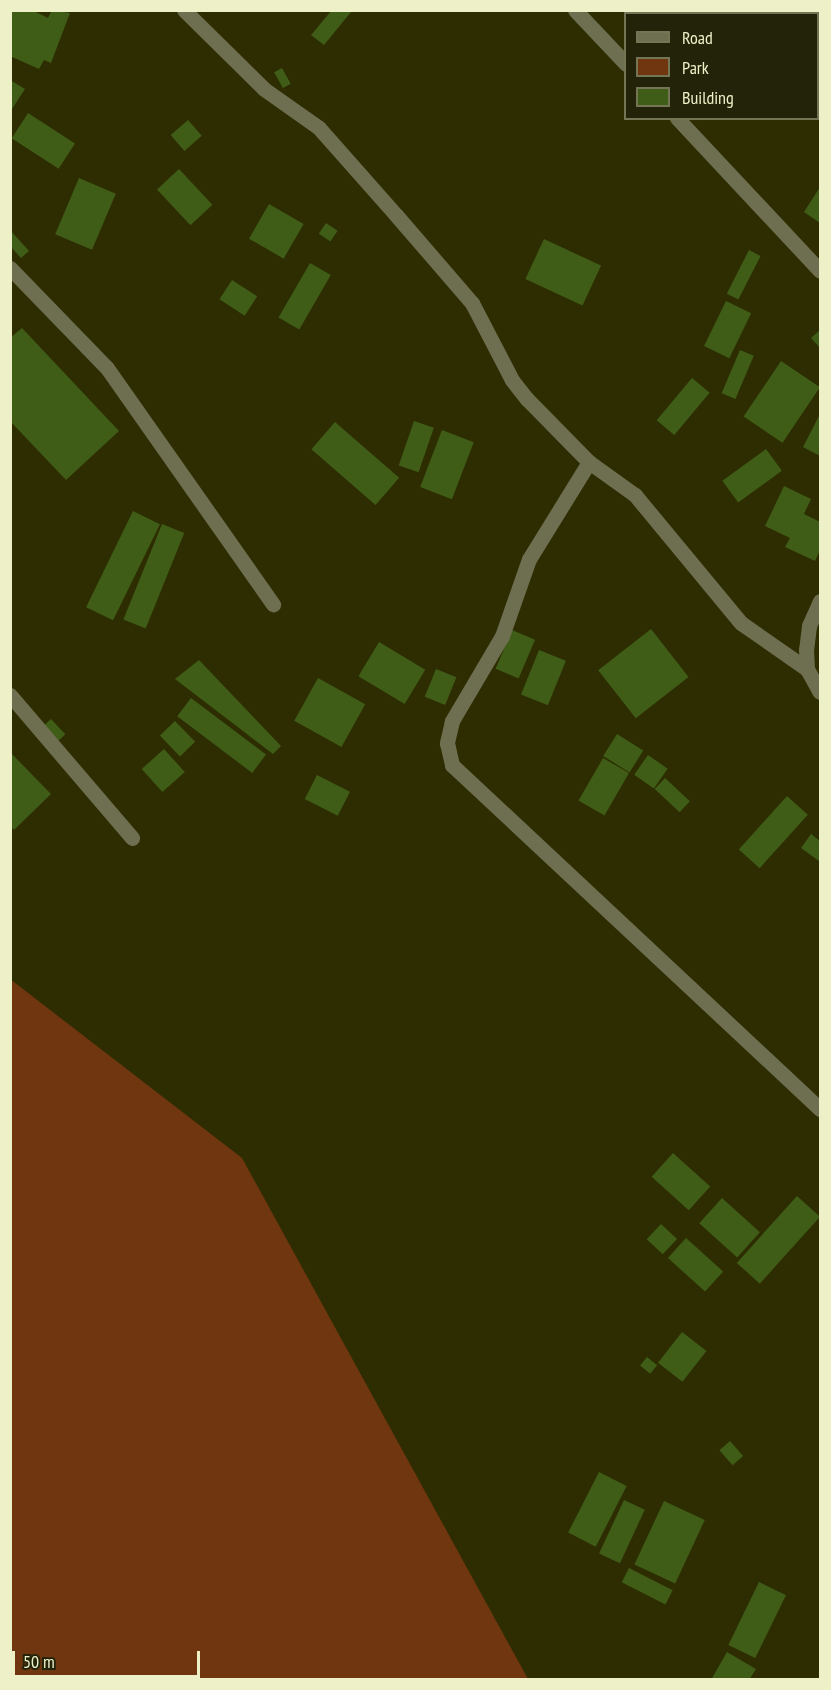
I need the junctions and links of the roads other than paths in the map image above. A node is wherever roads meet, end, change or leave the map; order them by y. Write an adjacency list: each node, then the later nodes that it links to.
1 (184, 10): 7 (street)
2 (575, 10): 3 (street)
3 (624, 62)
4 (679, 120): 6 (street)
5 (10, 268): 9 (street)
6 (820, 271)
7 (589, 462): 10 (street); 14 (street)
8 (820, 601): 10 (street)
9 (273, 604)
10 (807, 669): 11 (street)
11 (820, 692)
12 (10, 695): 13 (street)
13 (132, 838)
14 (820, 1109)

